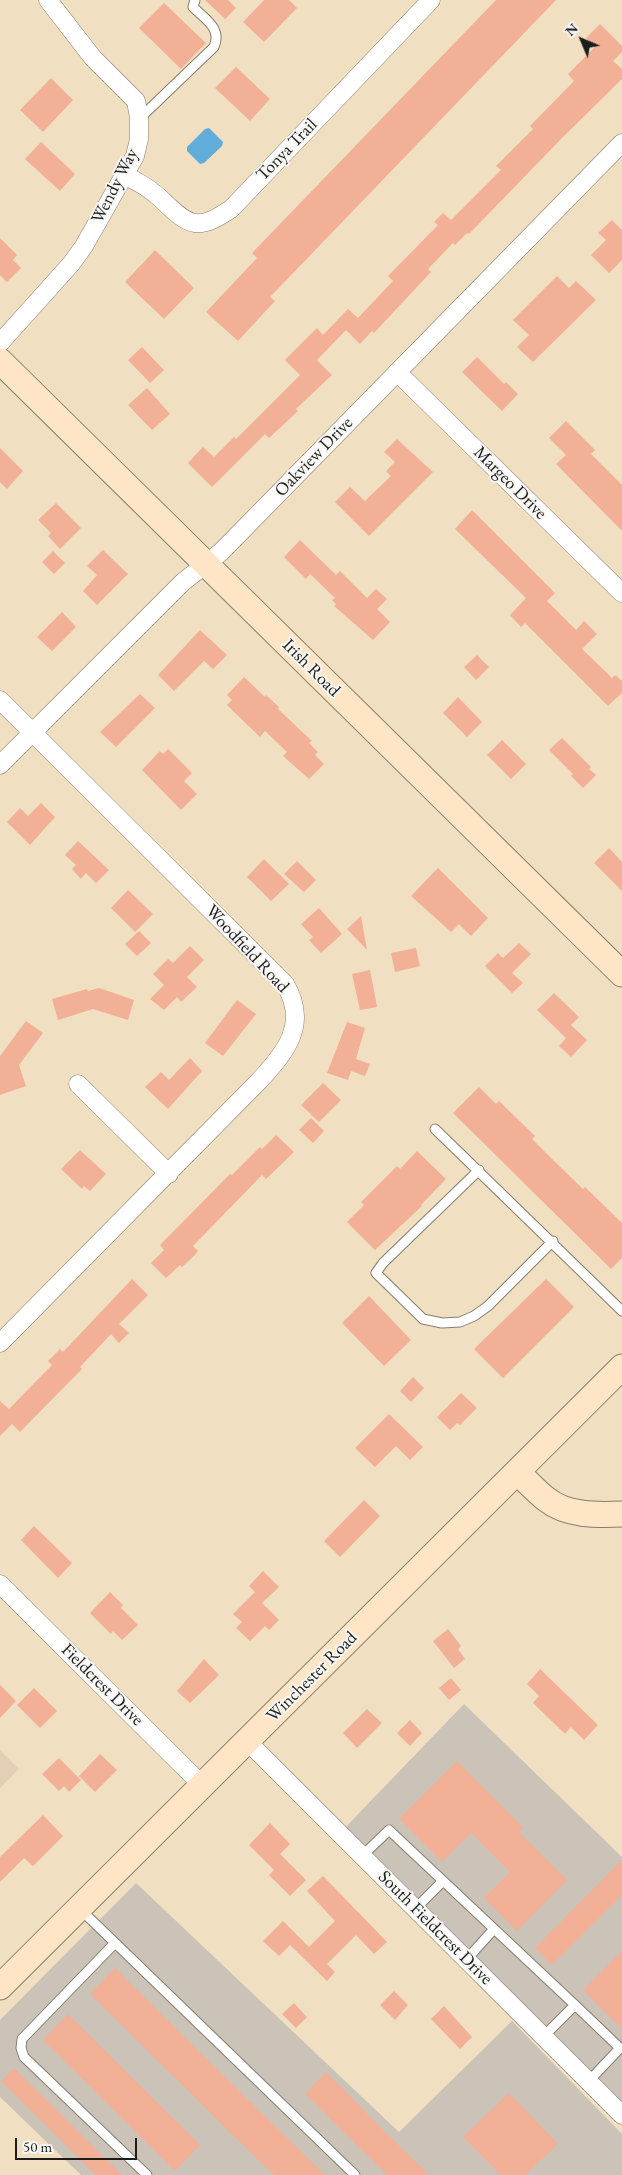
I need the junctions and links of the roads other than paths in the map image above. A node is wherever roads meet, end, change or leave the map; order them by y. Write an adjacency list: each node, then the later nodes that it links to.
1 (48, 0): 4 (street, Wendy Way)
2 (195, 0): 4 (lane)
3 (431, 0): 6 (street, Tonya Trail)
4 (139, 118): 6 (street, Wendy Way)
5 (622, 143): 9 (street, Oakview Drive)
6 (124, 175): 7 (street, Wendy Way)
7 (0, 343)
8 (0, 361): 10 (street, Irish Road)
9 (397, 372): 10 (street, Oakview Drive); 11 (street, Margeo Drive)
10 (205, 563): 13 (street, Oakview Drive); 15 (street, Irish Road)
11 (622, 593)
12 (0, 700): 13 (street, Woodfield Road)
13 (32, 732): 14 (street, Oakview Drive); 19 (street, Woodfield Road)
14 (0, 765)
15 (622, 974)
16 (78, 1084): 19 (street)
17 (436, 1129): 18 (lane)
18 (479, 1170): 20 (lane); 20 (lane)
19 (169, 1174): 22 (street, Woodfield Road)
20 (553, 1241): 21 (lane)
21 (622, 1311)
22 (0, 1343)
23 (622, 1367): 24 (street, Winchester Road)
24 (517, 1472): 25 (street); 27 (street, Winchester Road)
25 (622, 1514)
26 (0, 1584): 28 (street, Fieldcrest Drive)
27 (247, 1741): 28 (street, Winchester Road); 29 (street, South Fieldcrest Drive)
28 (203, 1786): 31 (street, Winchester Road)
29 (362, 1856): 30 (lane); 32 (street, South Fieldcrest Drive)
30 (443, 1881): 32 (lane); 33 (lane)
31 (79, 1908): 34 (lane); 36 (street, Winchester Road)
32 (415, 1909): 35 (street, South Fieldcrest Drive)
33 (494, 1928): 35 (lane); 37 (lane)
34 (114, 1944): 41 (lane); 42 (lane)
35 (466, 1960): 38 (street, South Fieldcrest Drive)
36 (0, 1986)
37 (575, 2004): 38 (lane); 39 (lane)
38 (544, 2037): 39 (street, South Fieldcrest Drive)
39 (588, 2082): 40 (street, South Fieldcrest Drive)
40 (622, 2116)
41 (148, 2175)
42 (355, 2175)

